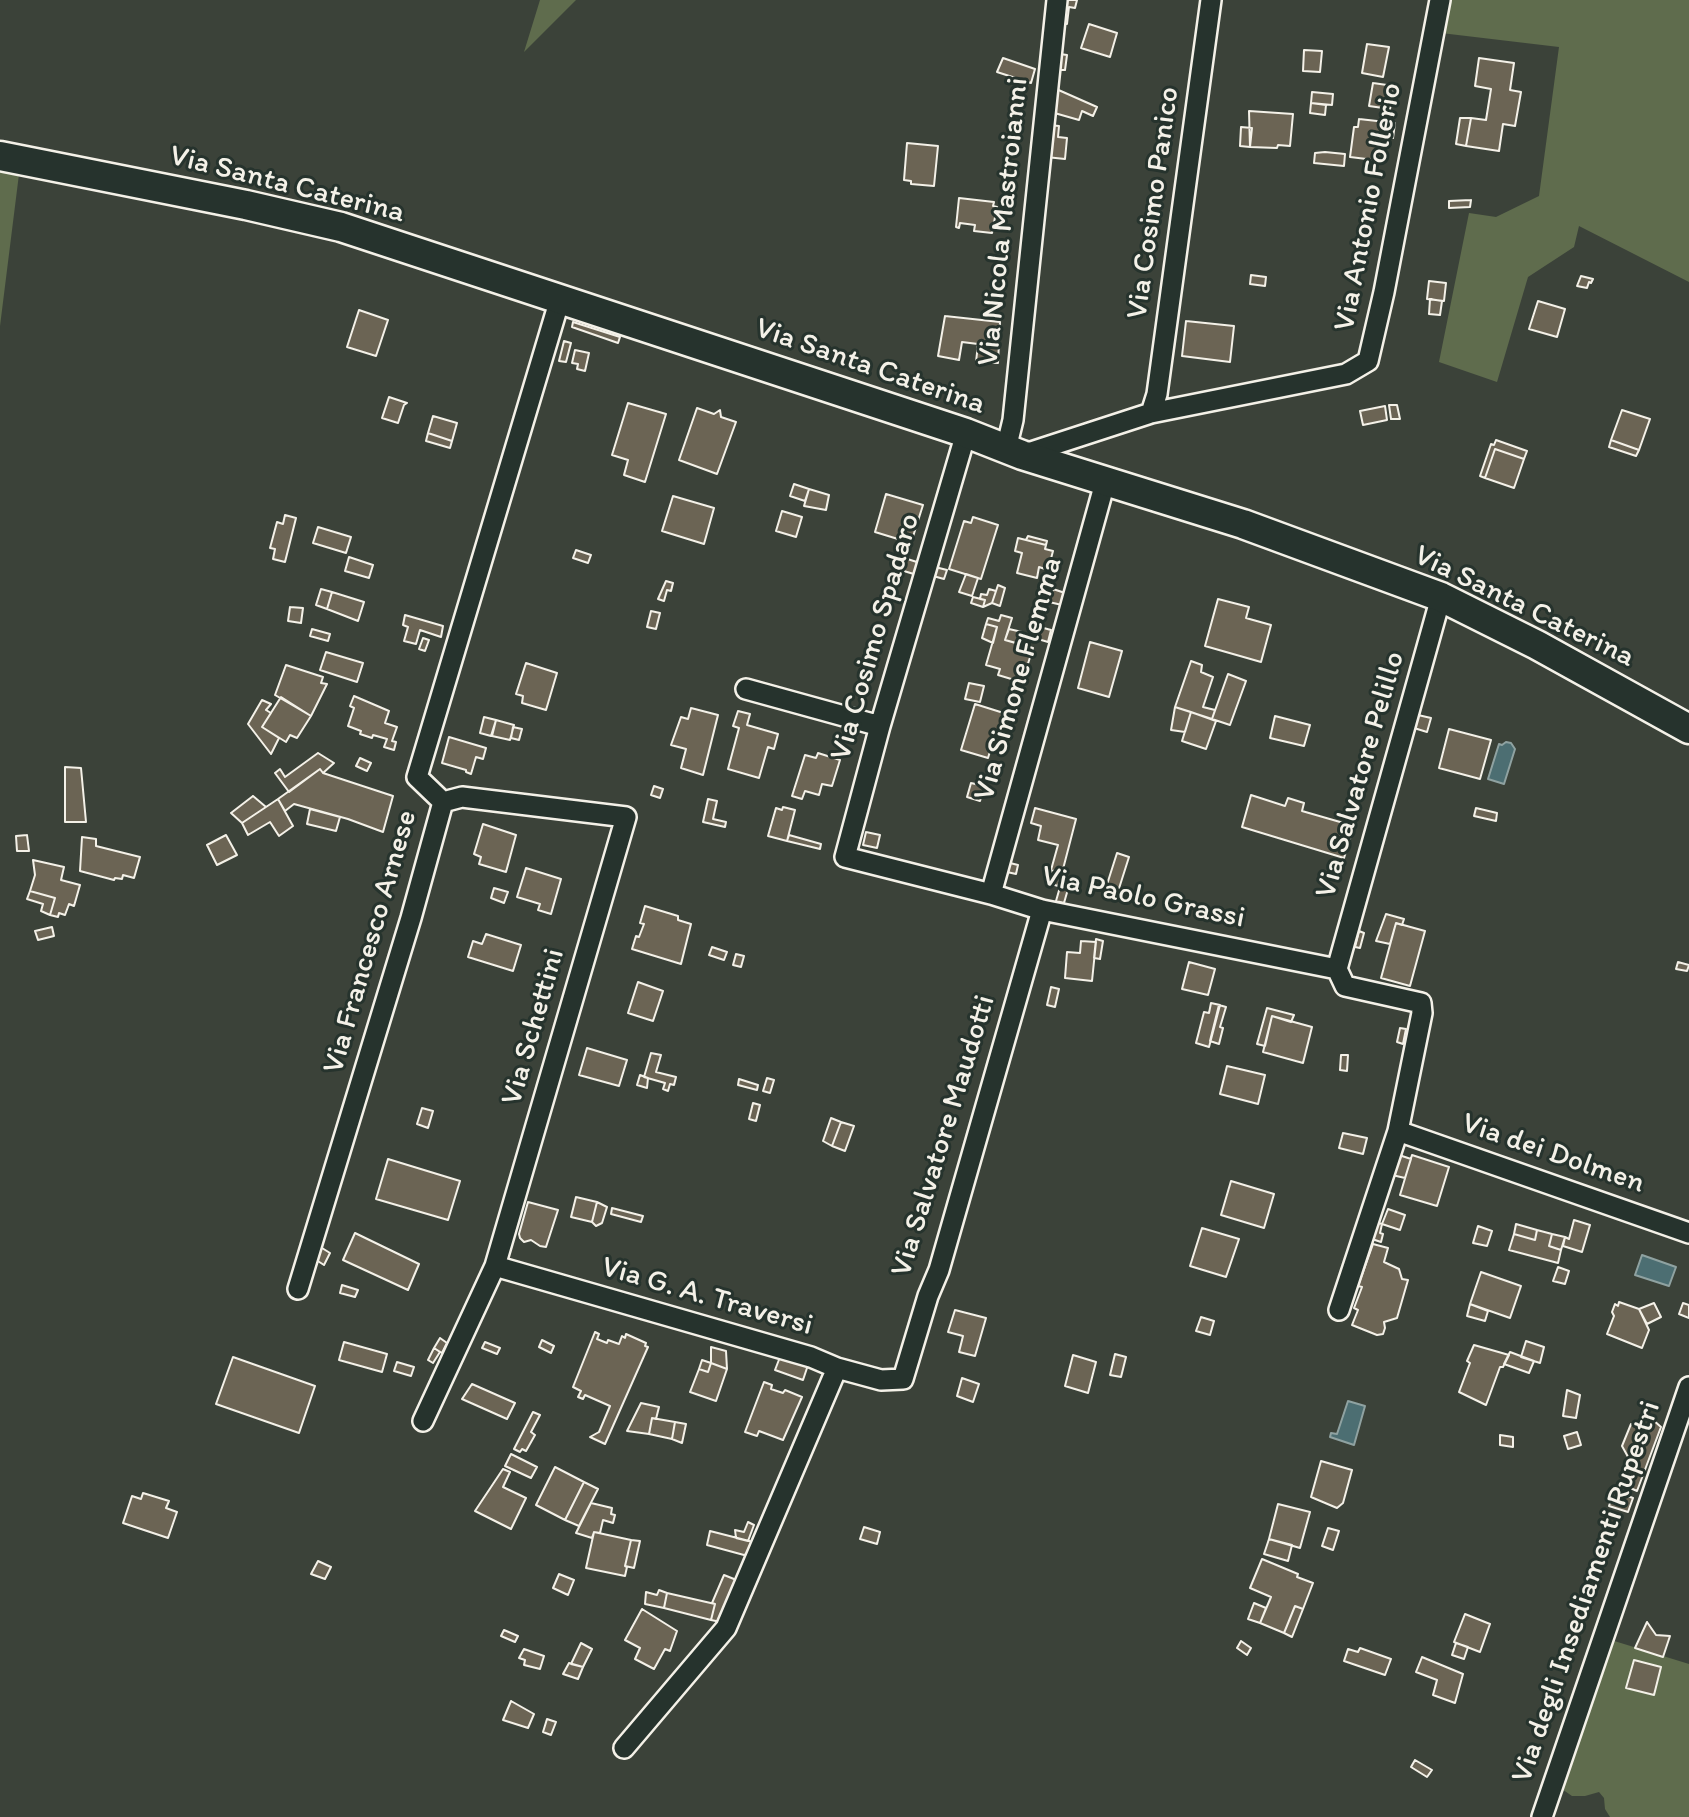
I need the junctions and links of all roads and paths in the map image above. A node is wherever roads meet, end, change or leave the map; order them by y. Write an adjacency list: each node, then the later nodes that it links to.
1 (1058, 0): 8 (street, Via Nicola Mastroianni)
2 (1211, 0): 6 (street, Via Cosimo Panico)
3 (1440, 0): 6 (street, Via Antonio Follerio)
4 (0, 156): 5 (street, Via Santa Caterina)
5 (560, 299): 7 (street, Via Santa Caterina); 14 (street, Via Francesco Arnese)
6 (1151, 412): 8 (street, Via Antonio Follerio)
7 (966, 433): 8 (street, Via Santa Caterina); 12 (street, Via Cosimo Spadaro)
8 (1014, 452): 9 (street, Via Santa Caterina)
9 (1106, 480): 10 (street, Via Santa Caterina); 16 (street, Via Simone Flemma)
10 (1441, 597): 13 (street, Via Santa Caterina); 18 (street, Via Salvatore Pelillo)
11 (746, 689): 12 (street)
12 (880, 726): 15 (street, Via Cosimo Spadaro)
13 (1689, 729)
14 (443, 802): 21 (street, Via Schettini); 22 (street, Via Francesco Arnese)
15 (845, 857): 16 (street, Via Paolo Grassi)
16 (990, 894): 17 (street, Via Paolo Grassi)
17 (1042, 910): 18 (street, Via Paolo Grassi); 25 (street, Via Salvatore Maudotti)
18 (1337, 969): 19 (street, Via Paolo Grassi)
19 (1398, 1131): 20 (street, Via dei Dolmen); 23 (street)
20 (1689, 1234)
21 (495, 1266): 24 (street, Via G. A. Traversi); 27 (street, Via Schettini)
22 (298, 1289)
23 (1339, 1310)
24 (837, 1368): 25 (street, Via G. A. Traversi); 28 (street)
25 (903, 1379)
26 (1689, 1387): 29 (street, Via degli Insediamenti Rupestri)
27 (423, 1422)
28 (624, 1748)
29 (1542, 1817)

